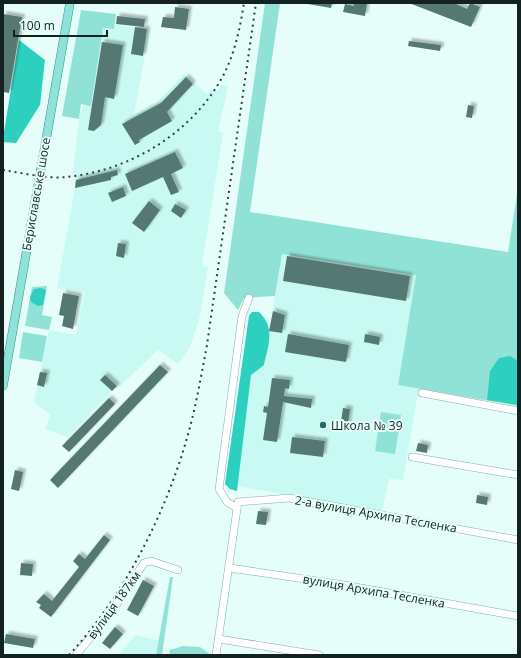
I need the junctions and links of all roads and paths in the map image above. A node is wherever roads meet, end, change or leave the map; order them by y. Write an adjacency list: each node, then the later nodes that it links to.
1 (70, 3): 3 (main road, Бериславське шосе)
2 (249, 298): 8 (street)
3 (3, 386)
4 (422, 393): 5 (street)
5 (518, 411)
6 (412, 457): 7 (street)
7 (518, 475)
8 (237, 508): 9 (street, 2-а вулиця Архипа Тесленка); 10 (street)
9 (518, 540)
10 (230, 568): 12 (street, вулиця Архипа Тесленка); 13 (street)
11 (178, 570): 14 (street, вулиця 187км)
12 (518, 616)
13 (219, 639): 15 (street); 16 (street)
14 (76, 655)
15 (216, 655)
16 (319, 655)

